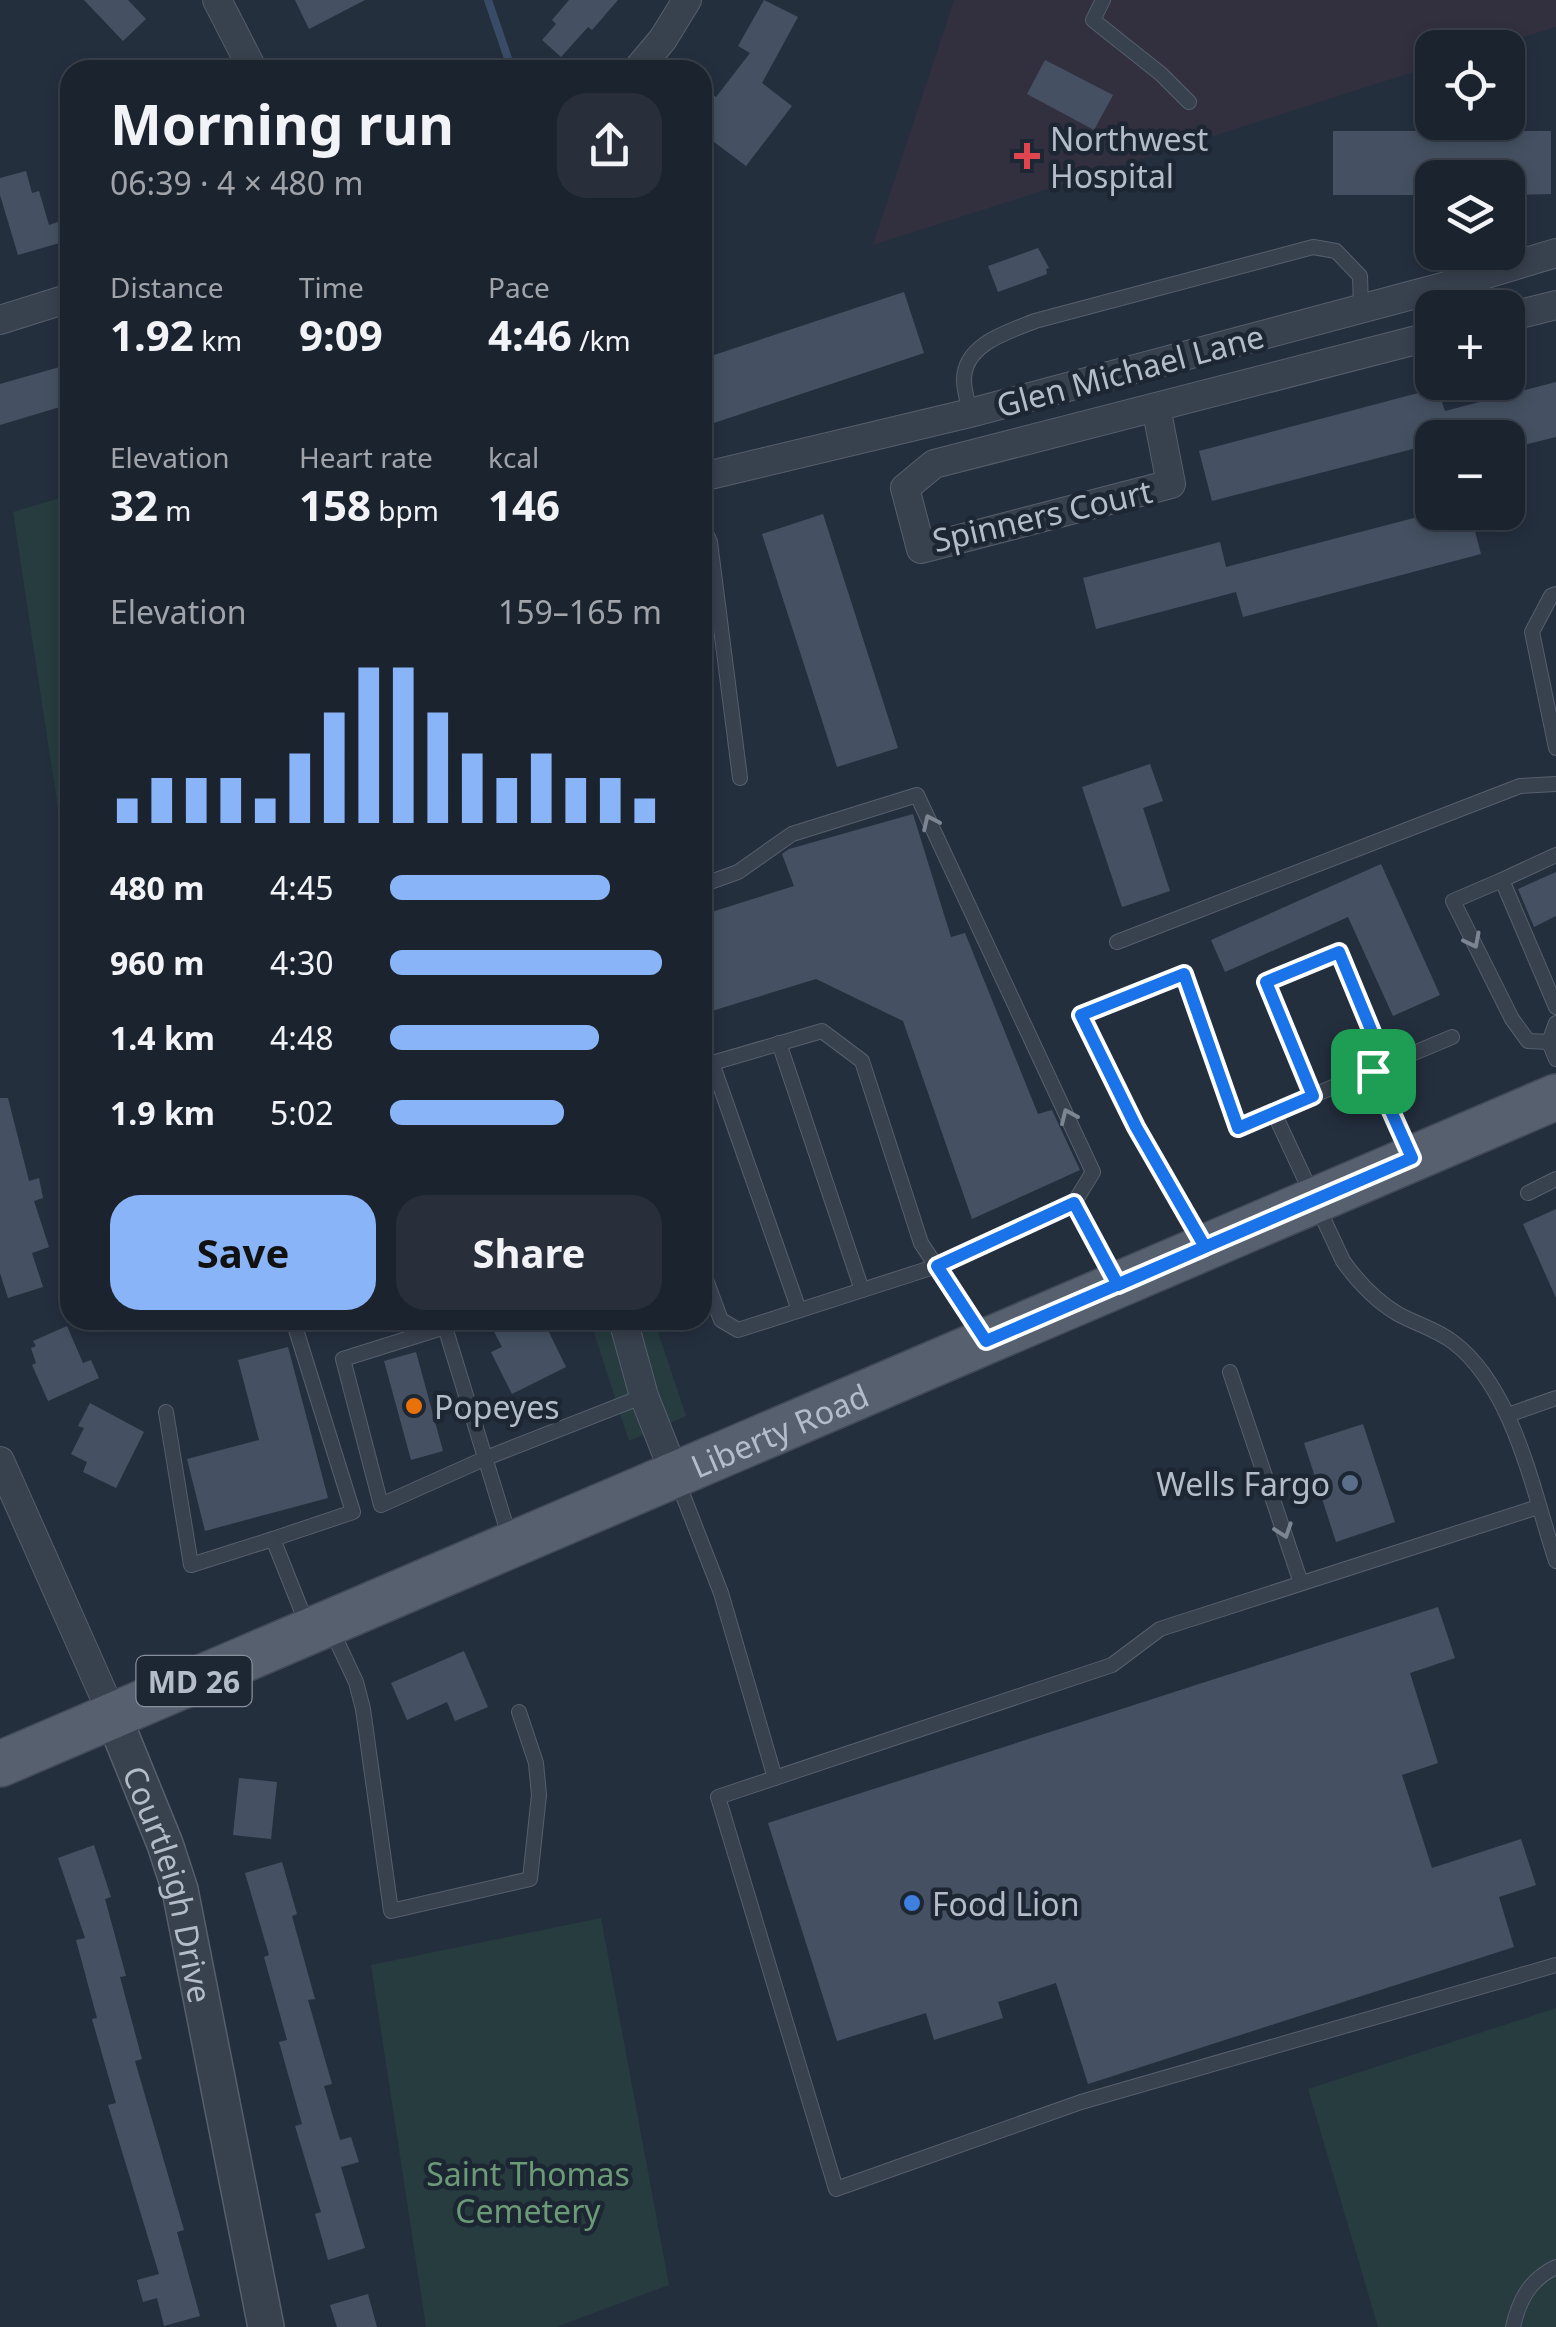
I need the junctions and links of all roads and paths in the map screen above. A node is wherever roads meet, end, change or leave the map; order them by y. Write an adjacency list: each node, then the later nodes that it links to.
1 (217, 0): 4 (street)
2 (688, 0): 5 (street)
3 (1103, 0): 6 (lane)
4 (249, 60)
5 (645, 60)
6 (1190, 102)
7 (1556, 253): 10 (street, Glen Michael Lane)
8 (60, 301): 12 (street)
9 (1556, 305): 11 (street)
10 (1361, 308): 15 (street, Glen Michael Lane); 15 (lane)
11 (1525, 313)
12 (0, 320)
13 (1415, 340): 14 (street, Spinners Court)
14 (1156, 407): 14 (street, Spinners Court)
15 (970, 413): 16 (street, Glen Michael Lane)
16 (712, 476)
17 (712, 558): 20 (lane)
18 (1556, 594): 19 (lane)
19 (1556, 748)
20 (740, 778)
21 (1556, 784): 25 (lane)
22 (1556, 856): 23 (lane)
23 (1502, 880): 26 (lane); 29 (lane, one-way to 29)
24 (712, 881): 42 (lane, one-way to 24)
25 (1117, 942)
26 (1556, 1007)
27 (1556, 1023): 29 (lane)
28 (1452, 1037): 33 (lane)
29 (1549, 1042): 31 (lane)
30 (779, 1044): 32 (lane); 44 (lane); 46 (lane)
31 (1556, 1059)
32 (712, 1064)
33 (1379, 1068): 35 (lane); 35 (lane); 38 (lane)
34 (712, 1078): 48 (lane)
35 (1313, 1096): 37 (lane)
36 (1556, 1097): 38 (main road, Liberty Road / MD 26)
37 (1274, 1113): 41 (lane); 43 (lane)
38 (1412, 1158): 41 (main road, Liberty Road / MD 26)
39 (1556, 1179): 40 (lane)
40 (1528, 1192)
41 (1314, 1200): 43 (main road, Liberty Road / MD 26); 58 (lane)
42 (1074, 1203): 44 (lane); 45 (lane)
43 (1205, 1247): 45 (main road, Liberty Road / MD 26)
44 (937, 1266): 46 (lane); 53 (lane)
45 (1118, 1285): 53 (main road, Liberty Road / MD 26)
46 (862, 1290): 48 (lane)
47 (712, 1296): 48 (lane)
48 (800, 1310)
49 (296, 1330): 63 (lane)
50 (436, 1330): 59 (lane)
51 (446, 1330): 59 (lane)
52 (626, 1330): 55 (street)
53 (986, 1341): 61 (main road, Liberty Road / MD 26)
54 (1230, 1372): 66 (lane, one-way to 66)
55 (644, 1396): 59 (lane); 61 (street)
56 (1556, 1398): 58 (lane)
57 (166, 1412): 63 (lane)
58 (1508, 1415): 62 (lane)
59 (486, 1458): 64 (lane)
60 (0, 1461): 69 (street, Courtleigh Drive)
61 (675, 1475): 64 (main road, Liberty Road / MD 26); 71 (lane)
62 (1538, 1507): 65 (lane); 66 (lane)
63 (273, 1539): 67 (lane)
64 (512, 1545): 67 (main road, Liberty Road / MD 26)
65 (1556, 1561)
66 (1302, 1583): 71 (lane)
67 (320, 1628): 68 (lane); 69 (main road, Liberty Road / MD 26)
68 (520, 1712)
69 (112, 1716): 70 (main road, Liberty Road / MD 26); 74 (street, Courtleigh Drive)
70 (0, 1764)
71 (775, 1778): 72 (lane)
72 (1556, 1966)
73 (1556, 2267): 75 (lane)
74 (266, 2327)
75 (1513, 2327)

